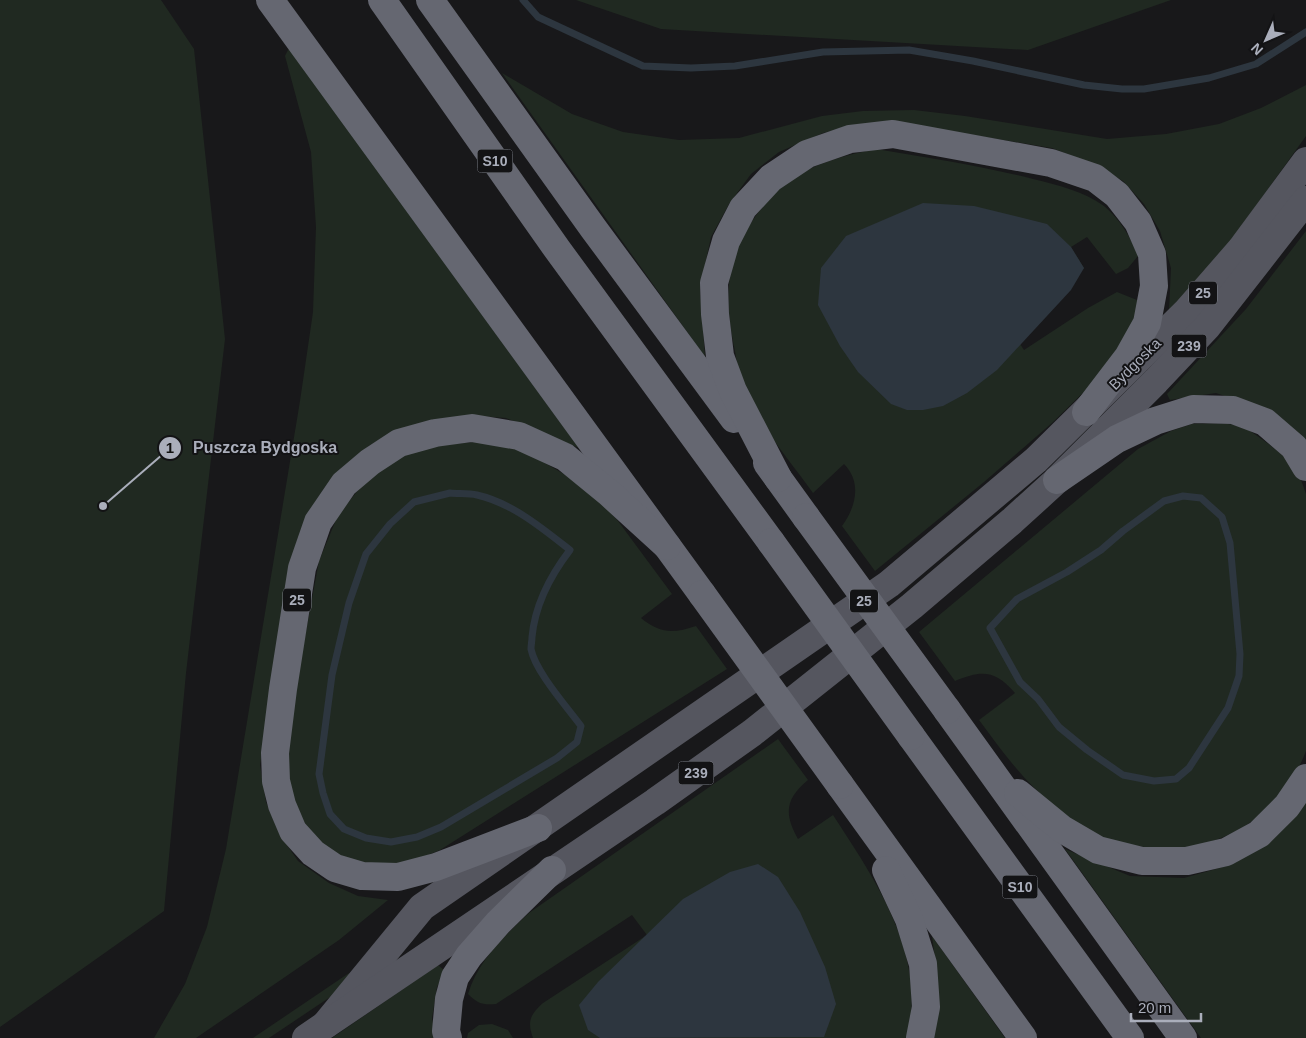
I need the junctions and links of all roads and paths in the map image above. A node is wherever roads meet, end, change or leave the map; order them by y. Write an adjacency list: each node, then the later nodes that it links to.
1 (270, 0): 10 (highway)
2 (382, 0): 20 (highway, S10, bridge)
3 (430, 0): 8 (highway)
4 (1306, 161): 6 (main road, Bydgoska / 25)
5 (1306, 200): 9 (main road, Bydgoska / 239)
6 (1086, 412): 8 (highway); 14 (main road, Bydgoska / 25)
7 (1306, 467): 9 (highway)
8 (778, 478): 11 (highway, bridge)
9 (1057, 480): 15 (main road, Bydgoska / 239)
10 (667, 546): 13 (highway, 25, bridge); 14 (highway, 25)
11 (984, 761): 12 (highway); 21 (highway)
12 (1306, 778)
13 (858, 810): 18 (highway); 19 (highway, 25)
14 (538, 828): 16 (main road, 239)
15 (552, 870): 16 (main road, 239); 17 (highway)
16 (316, 1031)
17 (448, 1038)
18 (920, 1038)
19 (1023, 1038)
20 (1130, 1038)
21 (1183, 1038)

